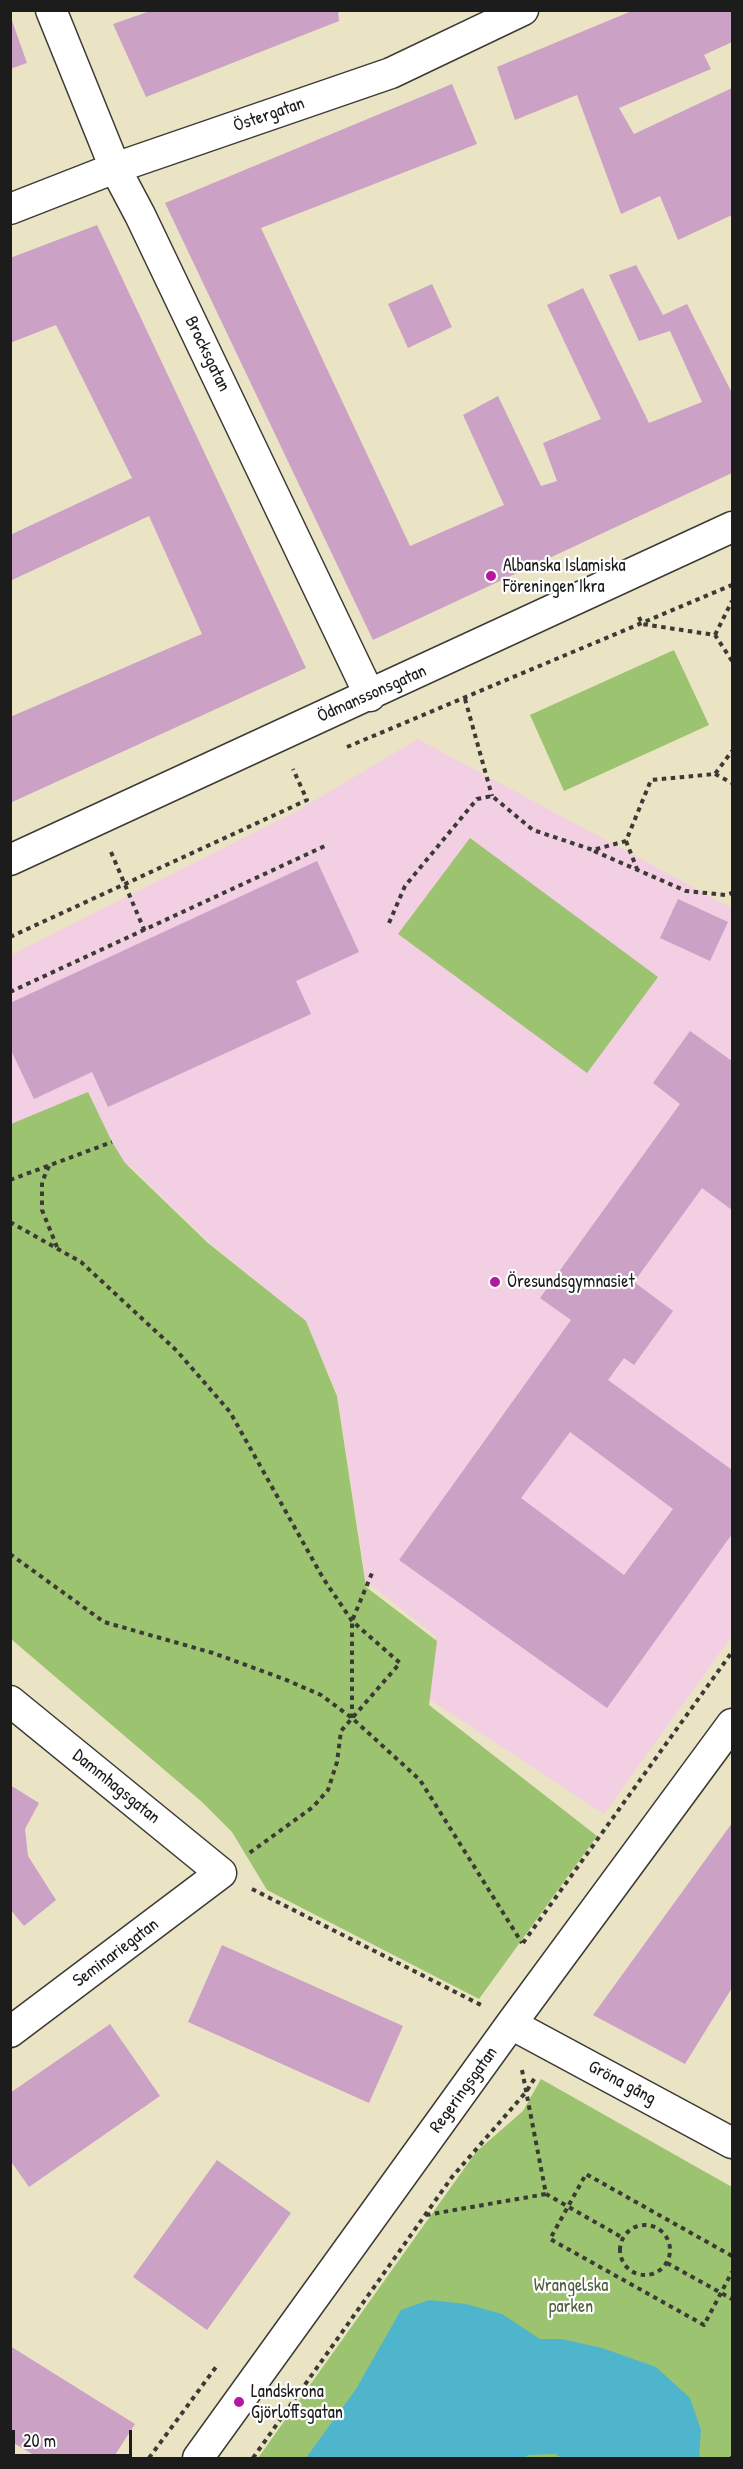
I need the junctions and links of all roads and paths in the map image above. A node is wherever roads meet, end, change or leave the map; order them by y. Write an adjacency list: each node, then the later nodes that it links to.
1 (51, 10): 3 (street, Brocksgatan)
2 (523, 10): 3 (street, Östergatan)
3 (115, 168): 4 (street, Östergatan); 10 (street, Brocksgatan)
4 (10, 209)
5 (732, 527): 10 (street, Ödmanssonsgatan)
6 (732, 602): 8 (path)
7 (639, 617): 8 (path)
8 (715, 635): 9 (path)
9 (732, 661)
10 (370, 696): 21 (street, Ödmanssonsgatan)
11 (465, 699): 16 (path)
12 (732, 751): 14 (path)
13 (293, 769): 23 (path)
14 (715, 774): 15 (path); 17 (path)
15 (732, 783)
16 (492, 796): 19 (path); 25 (path)
17 (626, 841): 19 (path); 22 (path)
18 (327, 845): 26 (path)
19 (593, 850): 22 (path)
20 (111, 851): 23 (path)
21 (10, 860)
22 (637, 870): 24 (path)
23 (125, 884): 26 (path); 27 (path)
24 (732, 892)
25 (389, 923)
26 (146, 932): 28 (path)
27 (10, 937)
28 (10, 992)
29 (112, 1142): 30 (path)
30 (50, 1165): 31 (path); 33 (path)
31 (10, 1180)
32 (10, 1222): 33 (path)
33 (57, 1248): 36 (path)
34 (10, 1554): 38 (path)
35 (372, 1573): 36 (path)
36 (352, 1621): 38 (path); 38 (path)
37 (10, 1701): 40 (street, Dammhagsgatan)
38 (352, 1718): 40 (path); 41 (path)
39 (732, 1724): 43 (street, Regeringsgatan)
40 (222, 1874): 42 (path); 44 (street, Seminariegatan)
41 (522, 1943)
42 (478, 2004)
43 (511, 2024): 45 (path); 46 (street, Gröna gång); 60 (street, Regeringsgatan)
44 (10, 2032)
45 (526, 2092): 47 (path); 49 (path)
46 (732, 2143)
47 (546, 2194): 48 (path); 49 (path)
48 (568, 2207): 50 (path); 52 (path); 57 (path)
49 (426, 2215): 61 (path)
50 (663, 2217): 51 (path); 53 (path)
51 (657, 2228): 52 (path); 54 (path)
52 (623, 2238): 55 (path)
53 (732, 2256)
54 (667, 2263): 55 (path); 58 (path)
55 (632, 2271): 57 (path)
56 (732, 2272): 58 (path)
57 (627, 2282): 58 (path)
58 (721, 2293): 59 (path)
59 (732, 2299)
60 (198, 2458)
61 (253, 2458)

